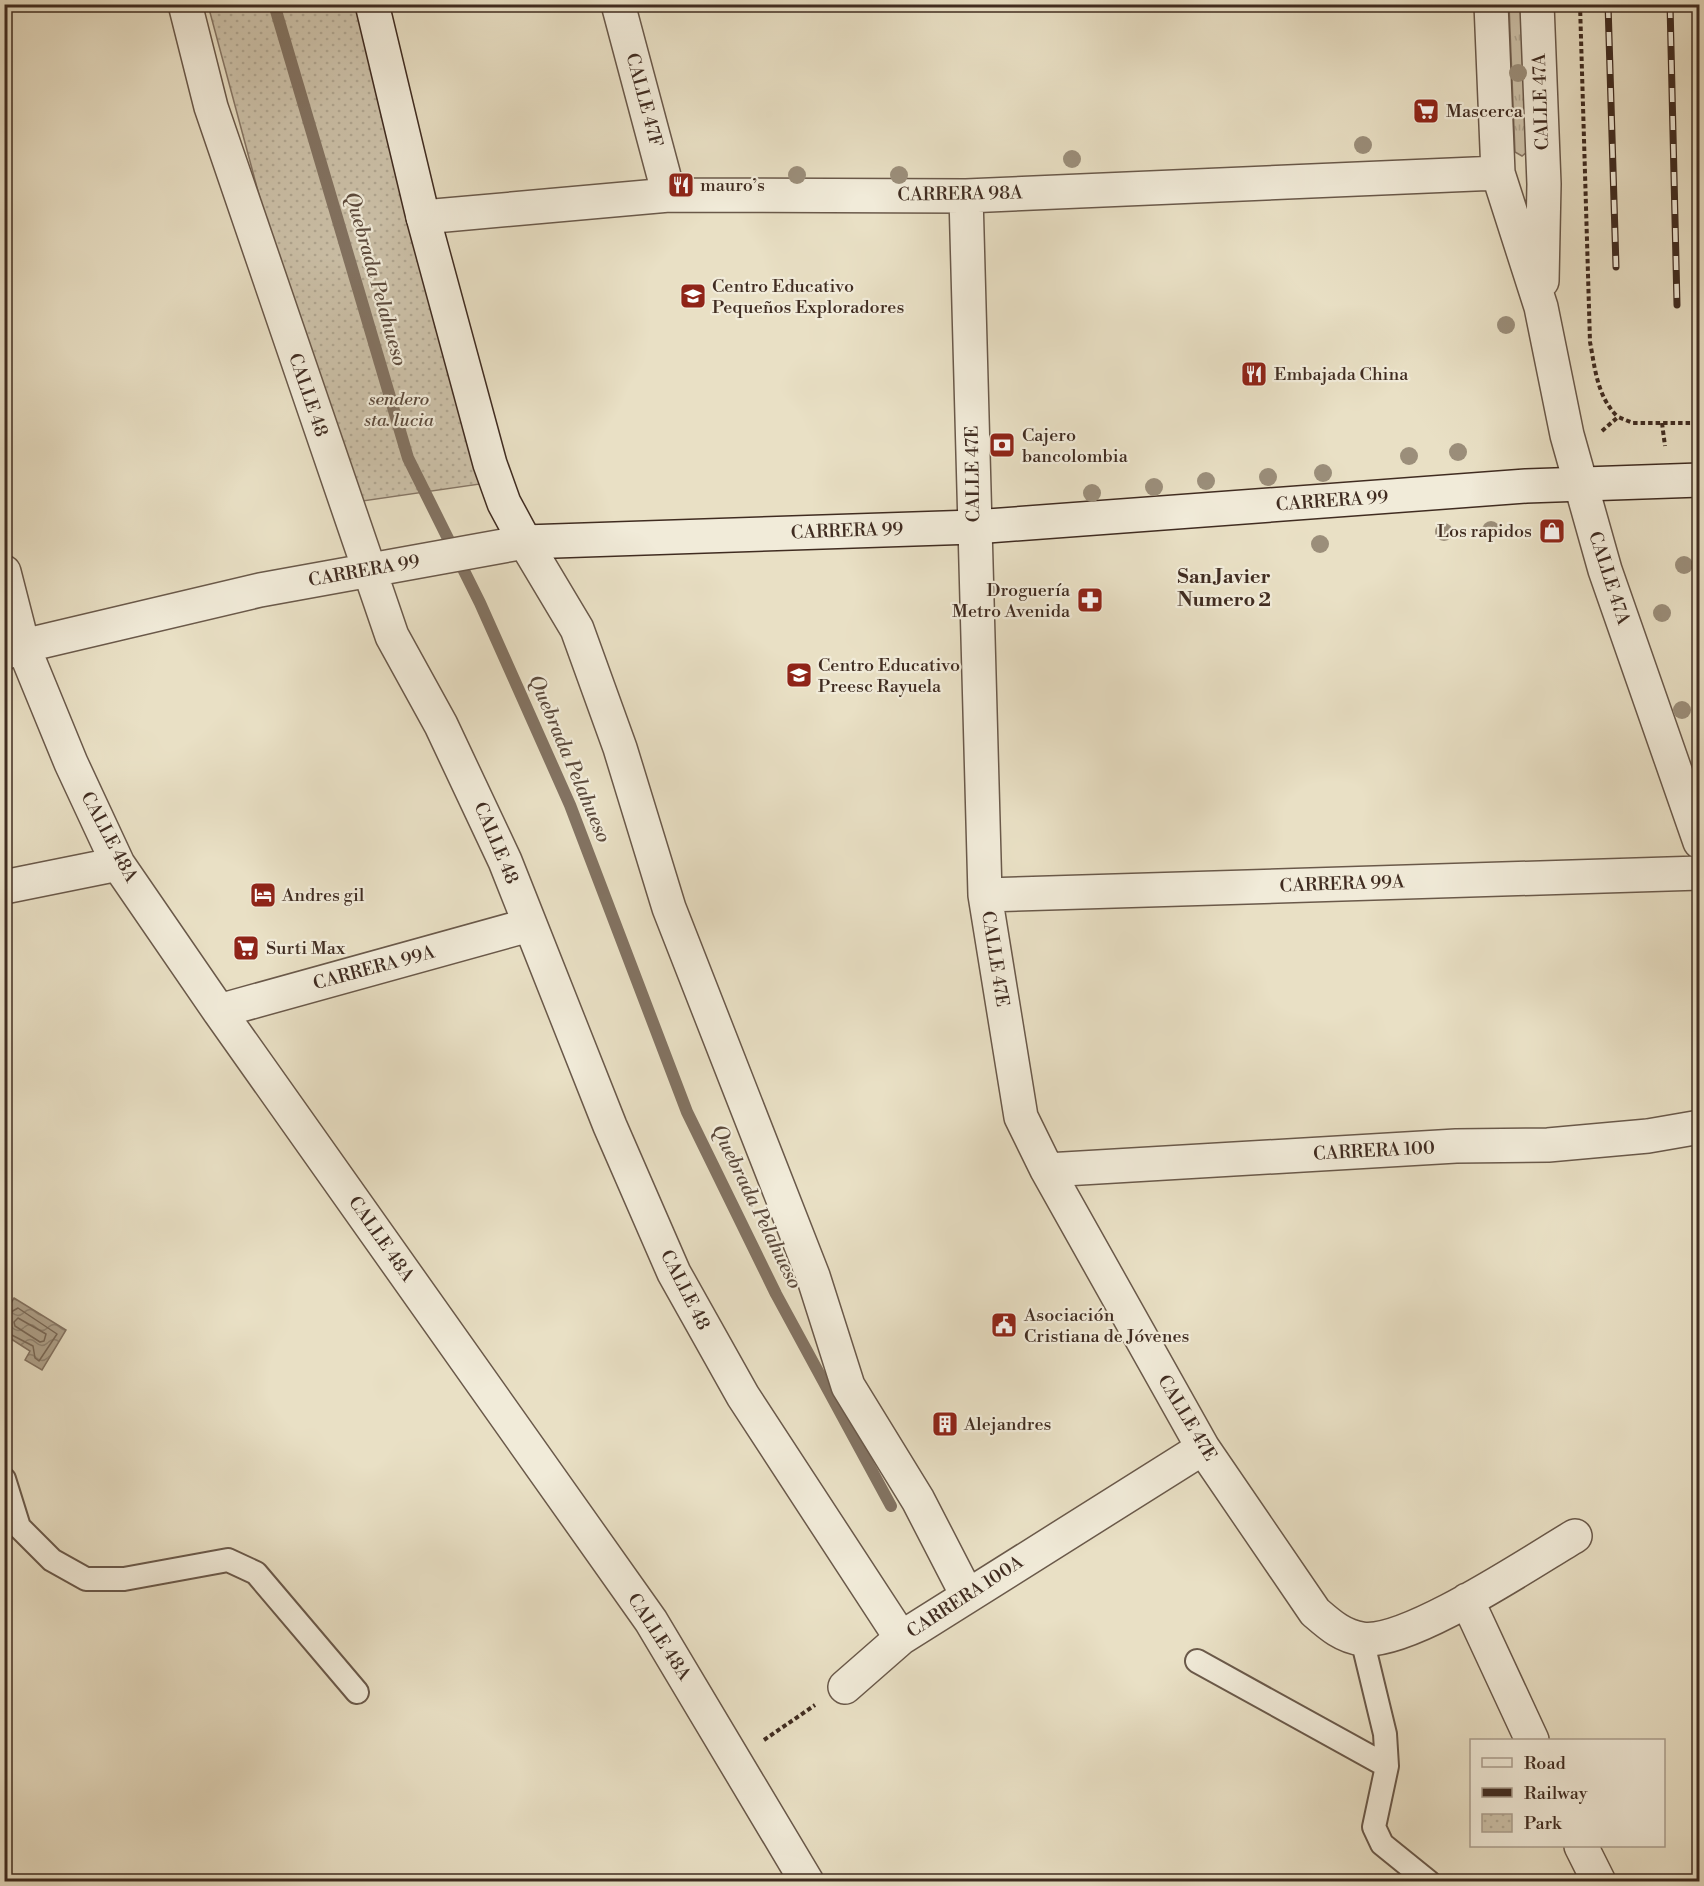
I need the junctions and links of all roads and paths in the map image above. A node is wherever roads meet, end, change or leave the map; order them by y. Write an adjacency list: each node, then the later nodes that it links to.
1 (185, 4): 19 (street, CALLE 48)
2 (372, 4): 10 (street)
3 (618, 4): 8 (street, CALLE 47F)
4 (1491, 4): 7 (street, CALLE 47A)
5 (1537, 4): 11 (street, CALLE 47A)
6 (1580, 4): 12 (path)
7 (1498, 173): 9 (street, CARRERA 98A); 11 (street, CALLE 47A)
8 (669, 195): 9 (street, CARRERA 98A); 10 (street, CARRERA 98A)
9 (966, 196): 17 (street, CALLE 47E)
10 (423, 217): 18 (street)
11 (1541, 307): 14 (street, CALLE 47A)
12 (1618, 417): 13 (path); 14 (path)
13 (1700, 423)
14 (1567, 435): 16 (street, CALLE 47A)
15 (1700, 480): 16 (street, CARRERA 99)
16 (1581, 486): 17 (street, CARRERA 99); 22 (street, CALLE 47A)
17 (974, 527): 18 (street, CARRERA 99); 26 (street, CALLE 47E)
18 (515, 543): 19 (street, CARRERA 99); 34 (street)
19 (380, 568): 21 (street, CARRERA 99); 27 (street, CALLE 48)
20 (4, 572): 21 (street, CALLE 48A)
21 (14, 649): 23 (street, CALLE 48A)
22 (1700, 842)
23 (118, 864): 25 (street); 28 (street, CALLE 48A)
24 (1700, 873): 26 (street, CARRERA 99A)
25 (4, 887)
26 (985, 895): 30 (street, CALLE 47E)
27 (529, 925): 28 (street, CARRERA 99A); 37 (street, CALLE 48)
28 (219, 1011): 42 (street, CALLE 48A)
29 (1700, 1127): 30 (street, CARRERA 100)
30 (1047, 1170): 31 (street, CALLE 47E)
31 (1203, 1448): 34 (street, CARRERA 100A); 36 (street, CALLE 47E)
32 (4, 1479): 40 (lane)
33 (1575, 1536): 35 (street)
34 (967, 1594): 37 (street, CARRERA 100A)
35 (1467, 1600): 36 (street); 41 (street)
36 (1349, 1635): 43 (lane)
37 (901, 1638): 39 (street, CARRERA 100A)
38 (1197, 1661): 43 (lane)
39 (845, 1687): 42 (path)
40 (357, 1692)
41 (1532, 1739)
42 (736, 1758): 45 (street, CALLE 48A)
43 (1386, 1766): 46 (lane)
44 (1582, 1847): 47 (street)
45 (807, 1881)
46 (1429, 1881)
47 (1599, 1881)

